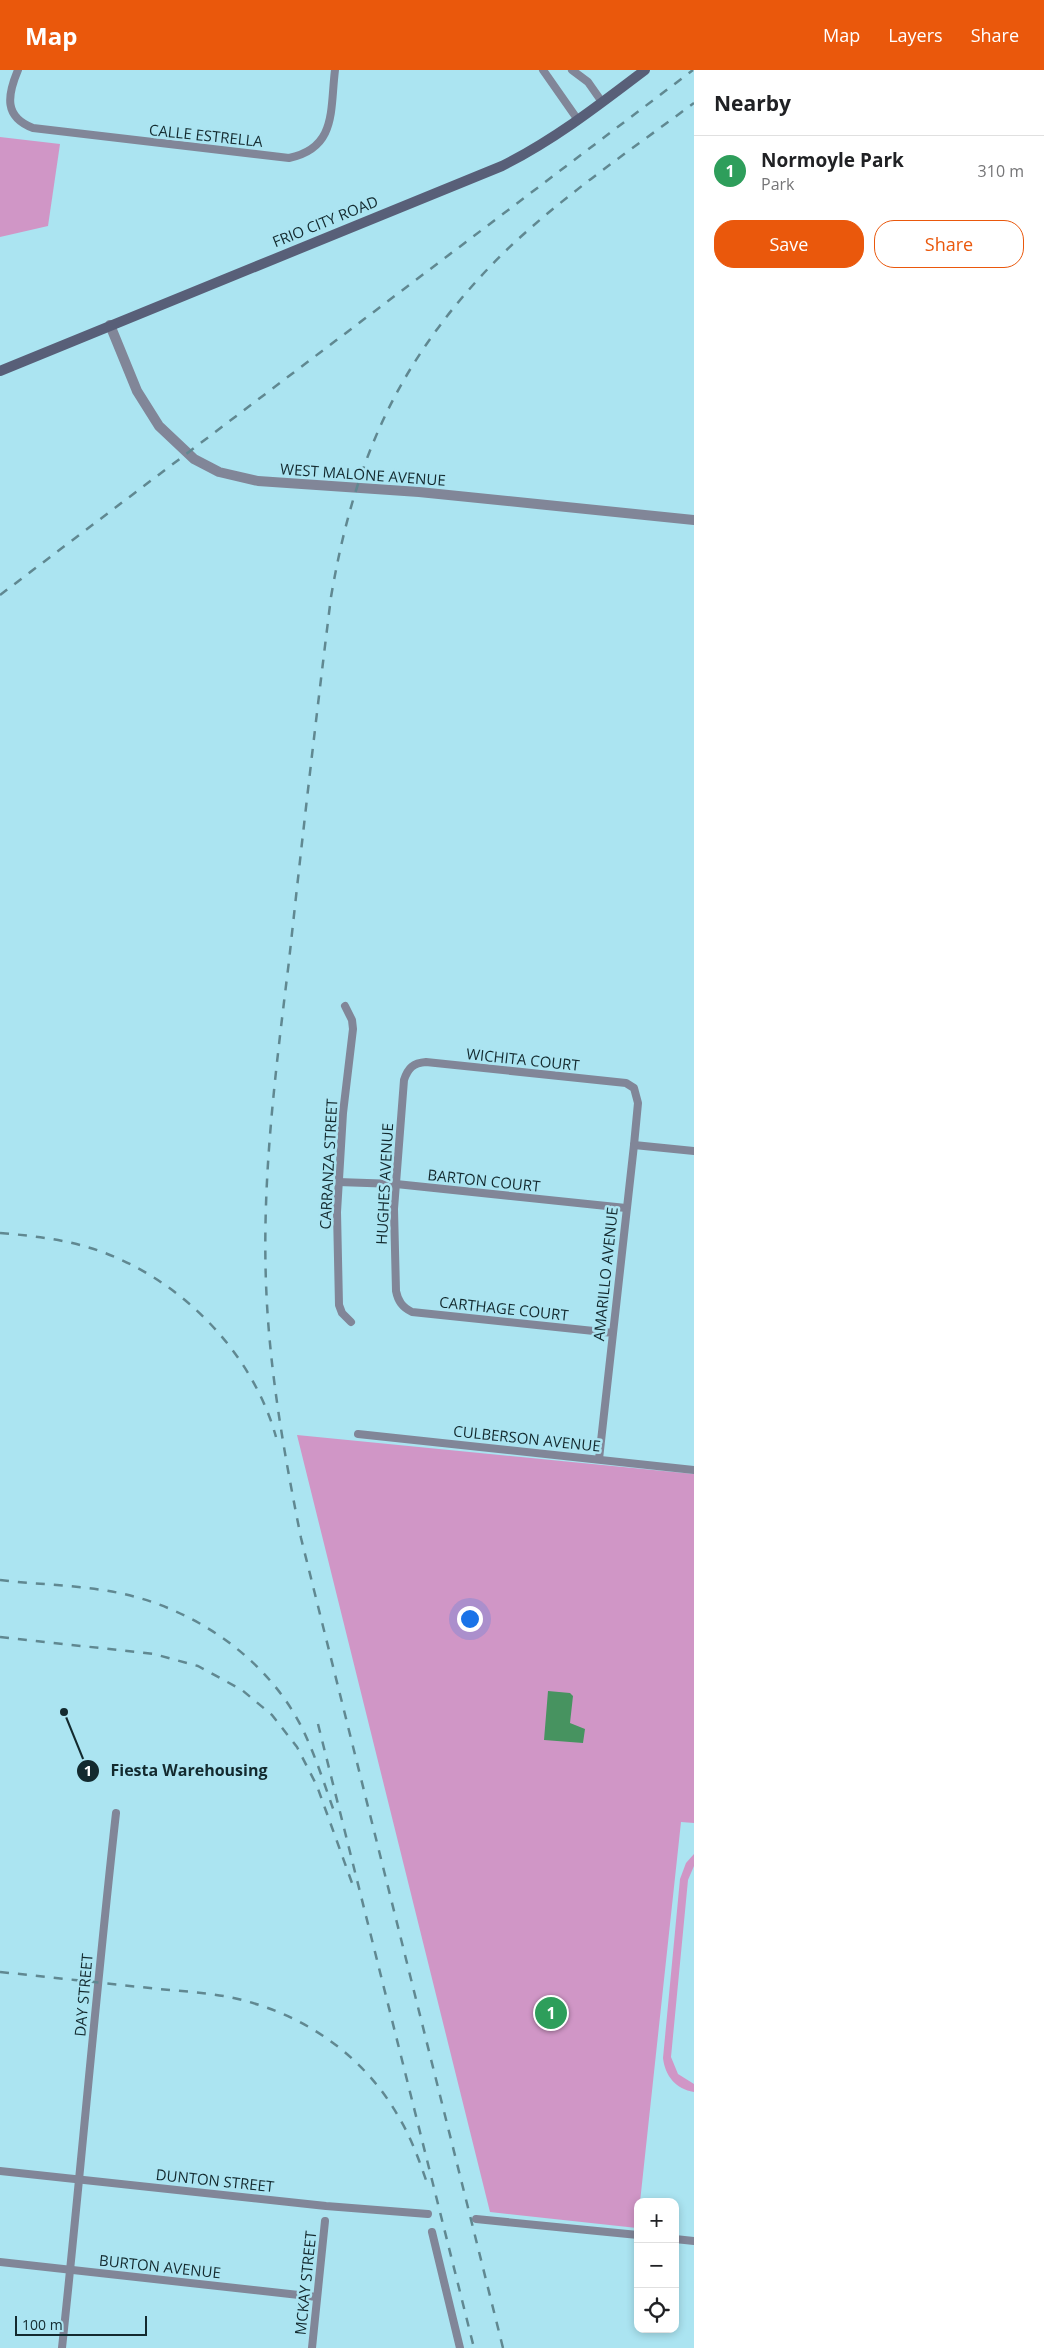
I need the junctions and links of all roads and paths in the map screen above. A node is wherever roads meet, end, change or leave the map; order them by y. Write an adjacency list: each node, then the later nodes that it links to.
1 (18, 70): 2 (street, CALLE ESTRELLA)
2 (334, 70)
3 (543, 70): 7 (street)
4 (572, 70): 6 (street)
5 (645, 70): 6 (main road, FRIO CITY ROAD)
6 (602, 102): 7 (main road, FRIO CITY ROAD)
7 (578, 120): 8 (main road, FRIO CITY ROAD)
8 (110, 325): 9 (main road, FRIO CITY ROAD); 10 (street, WEST MALONE AVENUE)
9 (0, 371)
10 (694, 520)
11 (345, 1006): 16 (street, CARRANZA STREET)
12 (407, 1071): 13 (street, WICHITA COURT); 17 (street, HUGHES AVENUE)
13 (636, 1092): 14 (street, AMARILLO AVENUE)
14 (634, 1144): 15 (street); 18 (street, AMARILLO AVENUE)
15 (694, 1151)
16 (338, 1182): 17 (street, BARTON COURT); 20 (street, CARRANZA STREET)
17 (396, 1184): 18 (street, BARTON COURT); 19 (street, HUGHES AVENUE)
18 (626, 1208): 21 (street, AMARILLO AVENUE)
19 (398, 1299): 21 (street, CARTHAGE COURT)
20 (351, 1322)
21 (612, 1333): 23 (street, AMARILLO AVENUE)
22 (358, 1434): 23 (street, CULBERSON AVENUE)
23 (599, 1459): 24 (street, CULBERSON AVENUE)
24 (694, 1470)
25 (116, 1813): 27 (street, DAY STREET)
26 (0, 2171): 27 (street, DUNTON STREET)
27 (80, 2180): 28 (street, DUNTON STREET); 36 (street, DAY STREET)
28 (428, 2214)
29 (476, 2218): 32 (street)
30 (325, 2221): 37 (street, MCKAY STREET)
31 (432, 2232): 40 (street)
32 (634, 2235)
33 (679, 2239): 34 (street)
34 (694, 2241)
35 (0, 2262): 36 (street, BURTON AVENUE)
36 (70, 2270): 37 (street, BURTON AVENUE); 38 (street, DAY STREET)
37 (317, 2297): 39 (street, MCKAY STREET)
38 (62, 2348)
39 (312, 2348)
40 (460, 2348)

